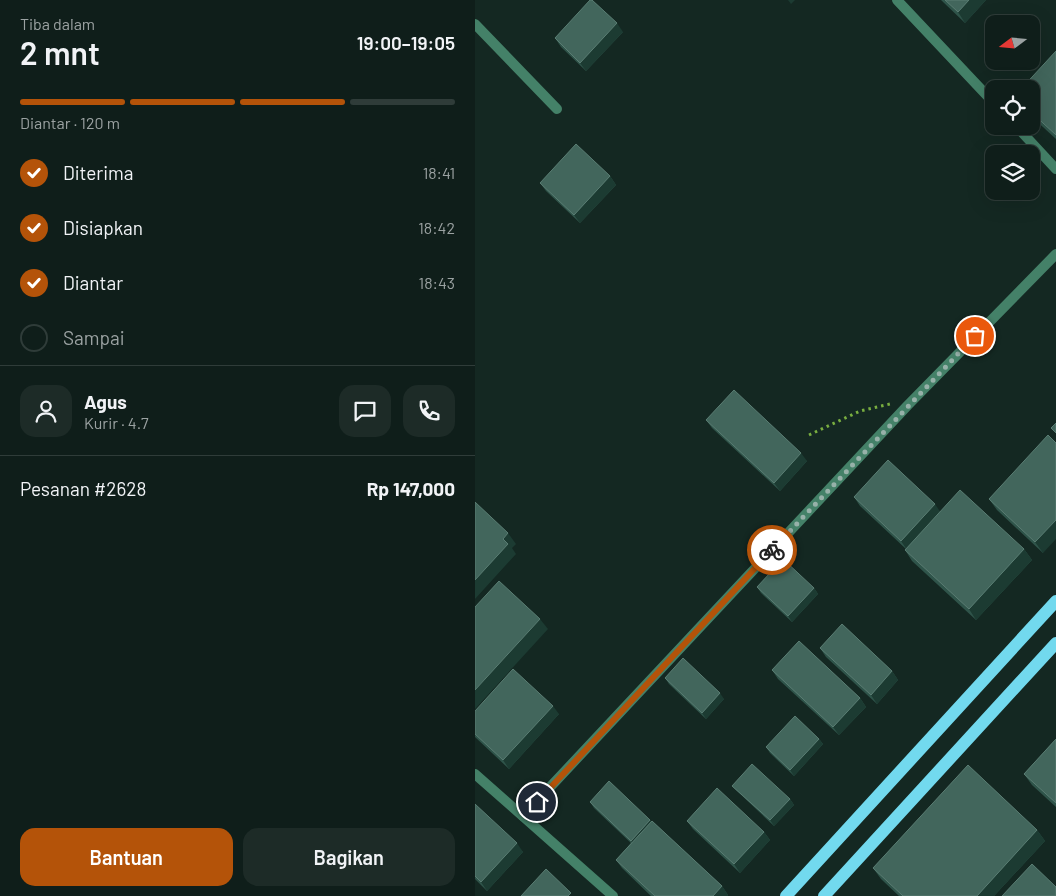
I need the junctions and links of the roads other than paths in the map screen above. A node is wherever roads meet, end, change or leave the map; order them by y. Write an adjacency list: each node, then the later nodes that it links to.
1 (897, 0): 3 (street)
2 (475, 24): 4 (street)
3 (985, 93)
4 (557, 109)
5 (1025, 135): 6 (street)
6 (1056, 168)
7 (1056, 254): 11 (street)
8 (1056, 601): 13 (main road)
9 (1056, 643): 14 (main road)
10 (477, 779): 11 (street)
11 (523, 816): 12 (street)
12 (613, 896)
13 (786, 896)
14 (824, 896)

